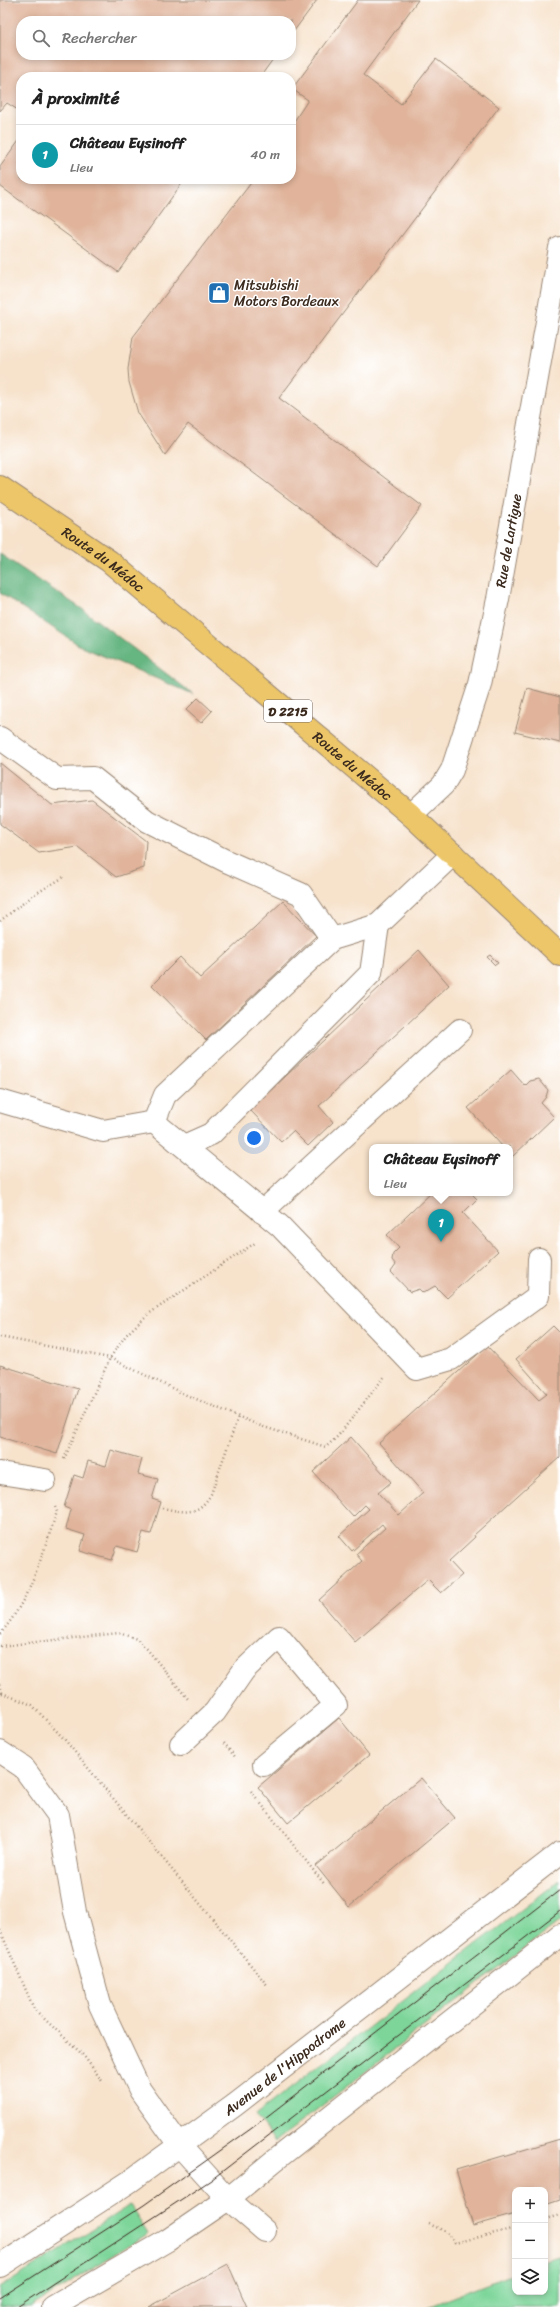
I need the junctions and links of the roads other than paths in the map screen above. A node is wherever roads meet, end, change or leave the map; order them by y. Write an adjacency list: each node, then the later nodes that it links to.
1 (560, 248): 4 (street, Rue de Lartigue)
2 (0, 487): 4 (main road, Route du Médoc / D 2215)
3 (0, 738): 7 (street)
4 (411, 815): 5 (main road, Route du Médoc / D 2215)
5 (453, 854): 6 (street); 8 (main road, Route du Médoc / D 2215)
6 (378, 925): 7 (street); 12 (street)
7 (332, 939): 11 (street)
8 (560, 956)
9 (460, 1030): 13 (street)
10 (0, 1101): 11 (street)
11 (154, 1122): 12 (street)
12 (184, 1146): 13 (street)
13 (262, 1212): 14 (street)
14 (540, 1258)
15 (0, 1473): 16 (street)
16 (46, 1480)
17 (181, 1744): 19 (street)
18 (0, 1752): 22 (street)
19 (264, 1765)
20 (560, 1853): 22 (street, Avenue de l'Hippodrome)
21 (560, 1935): 23 (street)
22 (180, 2146): 23 (street); 25 (street, Avenue de l'Hippodrome)
23 (228, 2199): 24 (street); 26 (street)
24 (265, 2231)
25 (0, 2266)
26 (53, 2307)

